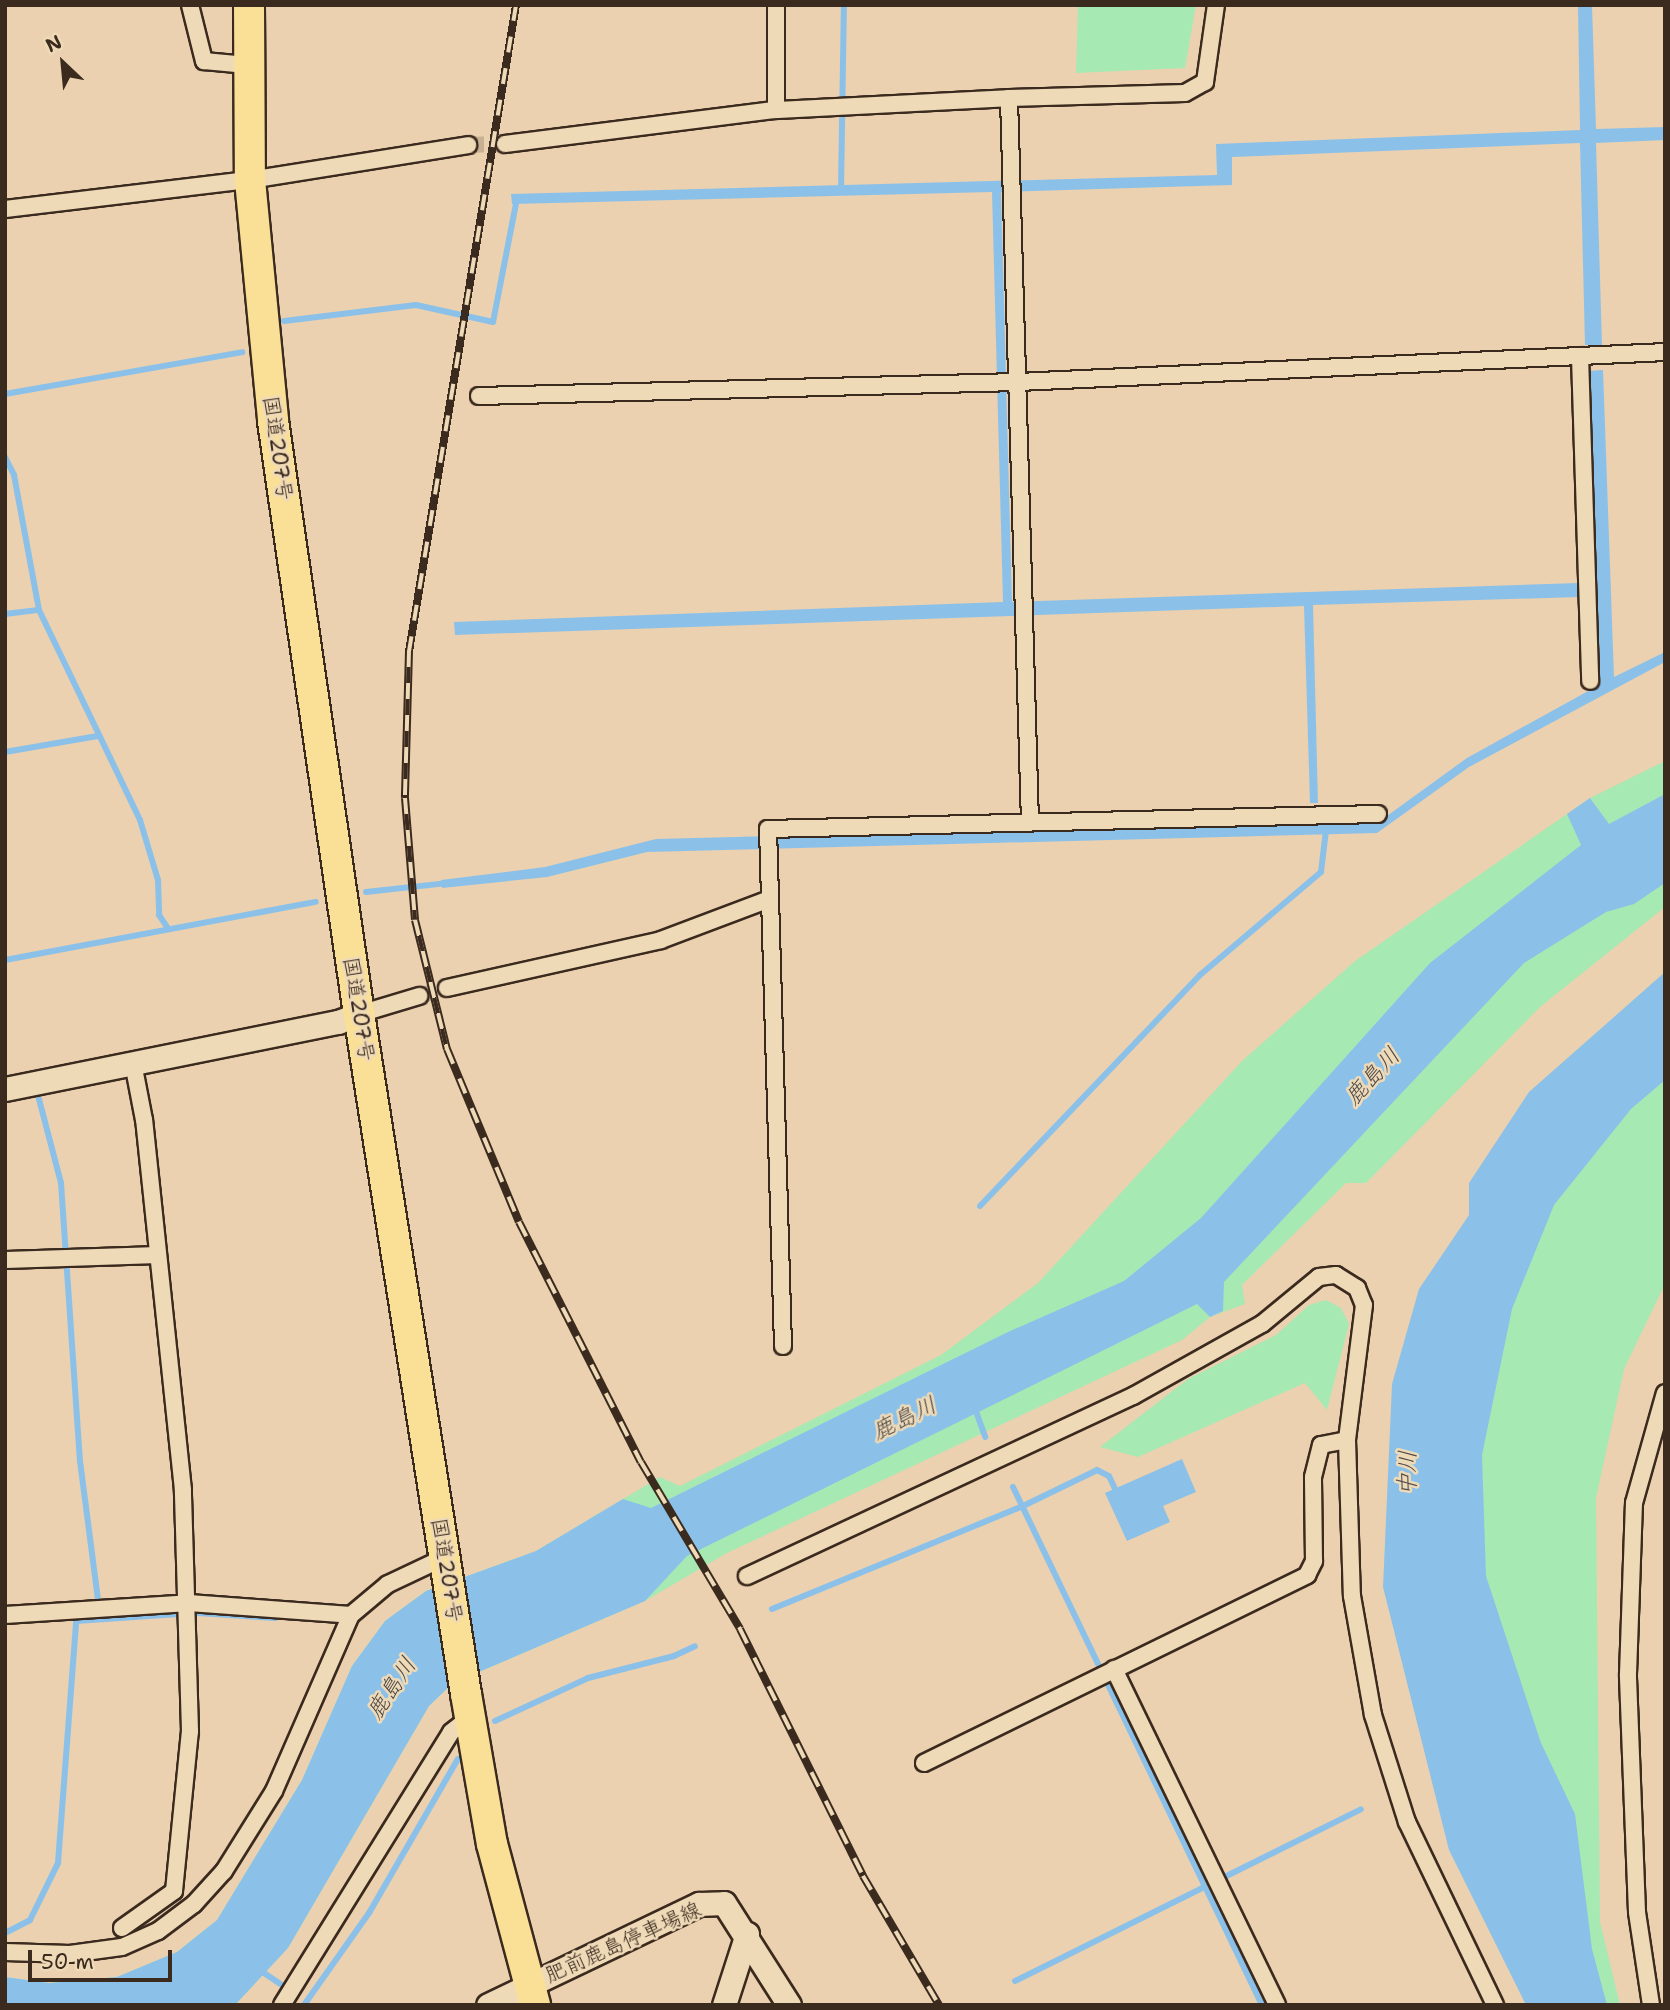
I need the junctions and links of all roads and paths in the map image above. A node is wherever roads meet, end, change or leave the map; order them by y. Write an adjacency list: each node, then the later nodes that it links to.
1 (190, 5): 5 (street)
2 (249, 5): 5 (highway, 国道207号)
3 (776, 5): 7 (street)
4 (1216, 5): 6 (street)
5 (247, 65): 10 (highway, 国道207号)
6 (1009, 98): 7 (street); 14 (street)
7 (776, 110): 8 (street)
8 (505, 144)
9 (468, 145): 10 (street)
10 (250, 180): 11 (street); 22 (highway, 国道207号)
11 (5, 209)
12 (1665, 352): 13 (street)
13 (1580, 356): 14 (street); 16 (street)
14 (1018, 382): 15 (street); 18 (street)
15 (479, 396)
16 (1590, 681)
17 (1378, 814): 18 (street)
18 (1030, 821): 19 (street)
19 (767, 900): 20 (street); 27 (street)
20 (447, 988)
21 (419, 996): 22 (street)
22 (359, 1014): 23 (street); 30 (highway, 国道207号)
23 (133, 1063): 24 (street); 25 (street)
24 (5, 1089)
25 (158, 1255): 26 (street); 32 (street)
26 (5, 1260)
27 (783, 1346)
28 (1665, 1393): 48 (street)
29 (1347, 1440): 31 (street); 35 (street); 47 (street)
30 (445, 1557): 34 (street); 36 (highway, 国道207号)
31 (747, 1576)
32 (188, 1603): 33 (street); 34 (street); 38 (street)
33 (5, 1615)
34 (351, 1615): 40 (street)
35 (1114, 1669): 37 (street); 46 (street)
36 (468, 1705): 41 (highway, 国道207号); 42 (street)
37 (925, 1763)
38 (122, 1928)
39 (747, 1934): 41 (street, 肥前鹿島停車場線); 44 (street); 45 (street)
40 (5, 1952)
41 (531, 1995): 43 (street)
42 (282, 2005)
43 (488, 2005)
44 (724, 2005)
45 (789, 2005)
46 (1277, 2005)
47 (1495, 2005)
48 (1651, 2005)

